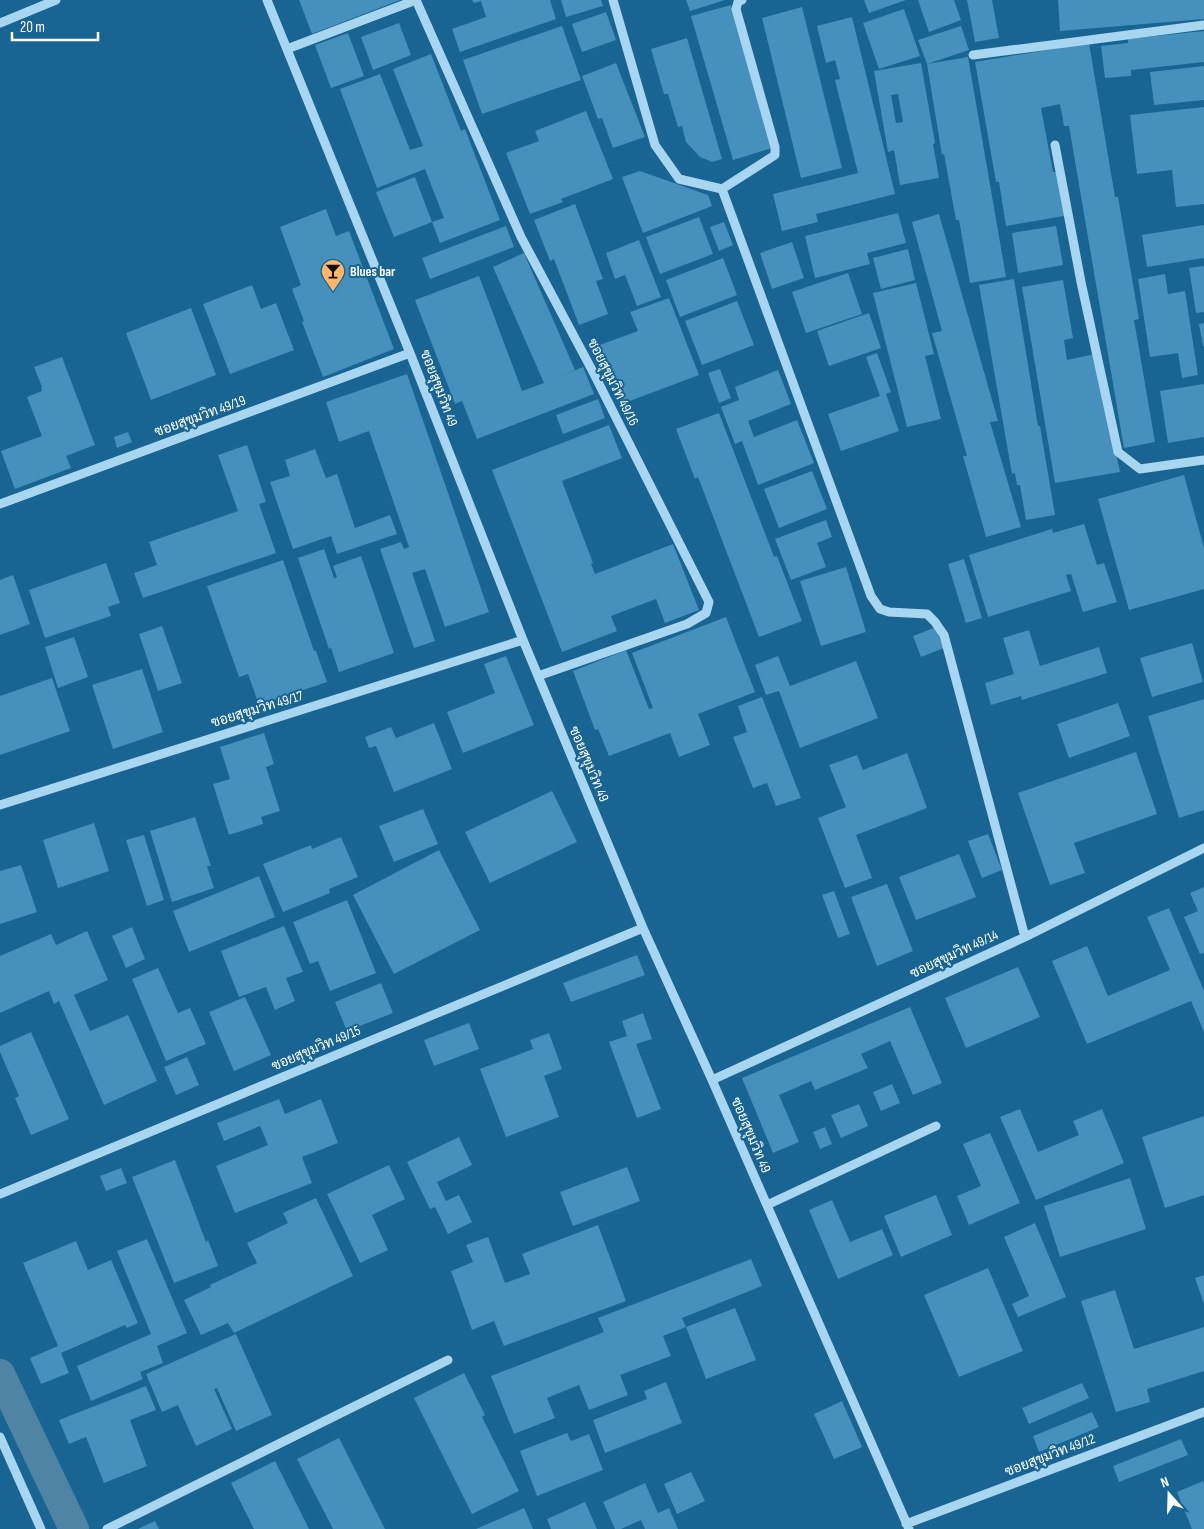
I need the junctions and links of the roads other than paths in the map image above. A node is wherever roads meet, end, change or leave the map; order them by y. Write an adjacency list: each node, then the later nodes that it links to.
1 (56, 0): 6 (street)
2 (267, 0): 8 (street, ซอยสุขุมวิท 49)
3 (416, 0): 8 (street, ซอยสุขุมวิท 49/16); 16 (street, ซอยสุขุมวิท 49/16)
4 (613, 0): 11 (street)
5 (742, 0): 11 (street)
6 (0, 23)
7 (1204, 25): 9 (street)
8 (287, 49): 12 (street, ซอยสุขุมวิท 49)
9 (973, 55)
10 (1055, 145): 13 (street)
11 (722, 189): 20 (street)
12 (410, 353): 14 (street, ซอยสุขุมวิท 49/19); 15 (street, ซอยสุขุมวิท 49)
13 (1204, 460)
14 (0, 504)
15 (523, 640): 16 (street, ซอยสุขุมวิท 49); 17 (street, ซอยสุขุมวิท 49/17)
16 (538, 676): 19 (street, ซอยสุขุมวิท 49)
17 (0, 805)
18 (1204, 848): 20 (street, ซอยสุขุมวิท 49/14)
19 (643, 928): 21 (street, ซอยสุขุมวิท 49); 23 (street, ซอยสุขุมวิท 49/15)
20 (1025, 937): 21 (street, ซอยสุขุมวิท 49/14)
21 (712, 1080): 24 (street, ซอยสุขุมวิท 49)
22 (936, 1126): 24 (street)
23 (0, 1194)
24 (767, 1205): 28 (street, ซอยสุขุมวิท 49)
25 (448, 1360): 30 (street)
26 (1204, 1412): 28 (street, ซอยสุขุมวิท 49/12)
27 (0, 1437): 29 (street)
28 (908, 1526)
29 (41, 1529)
30 (107, 1529)

